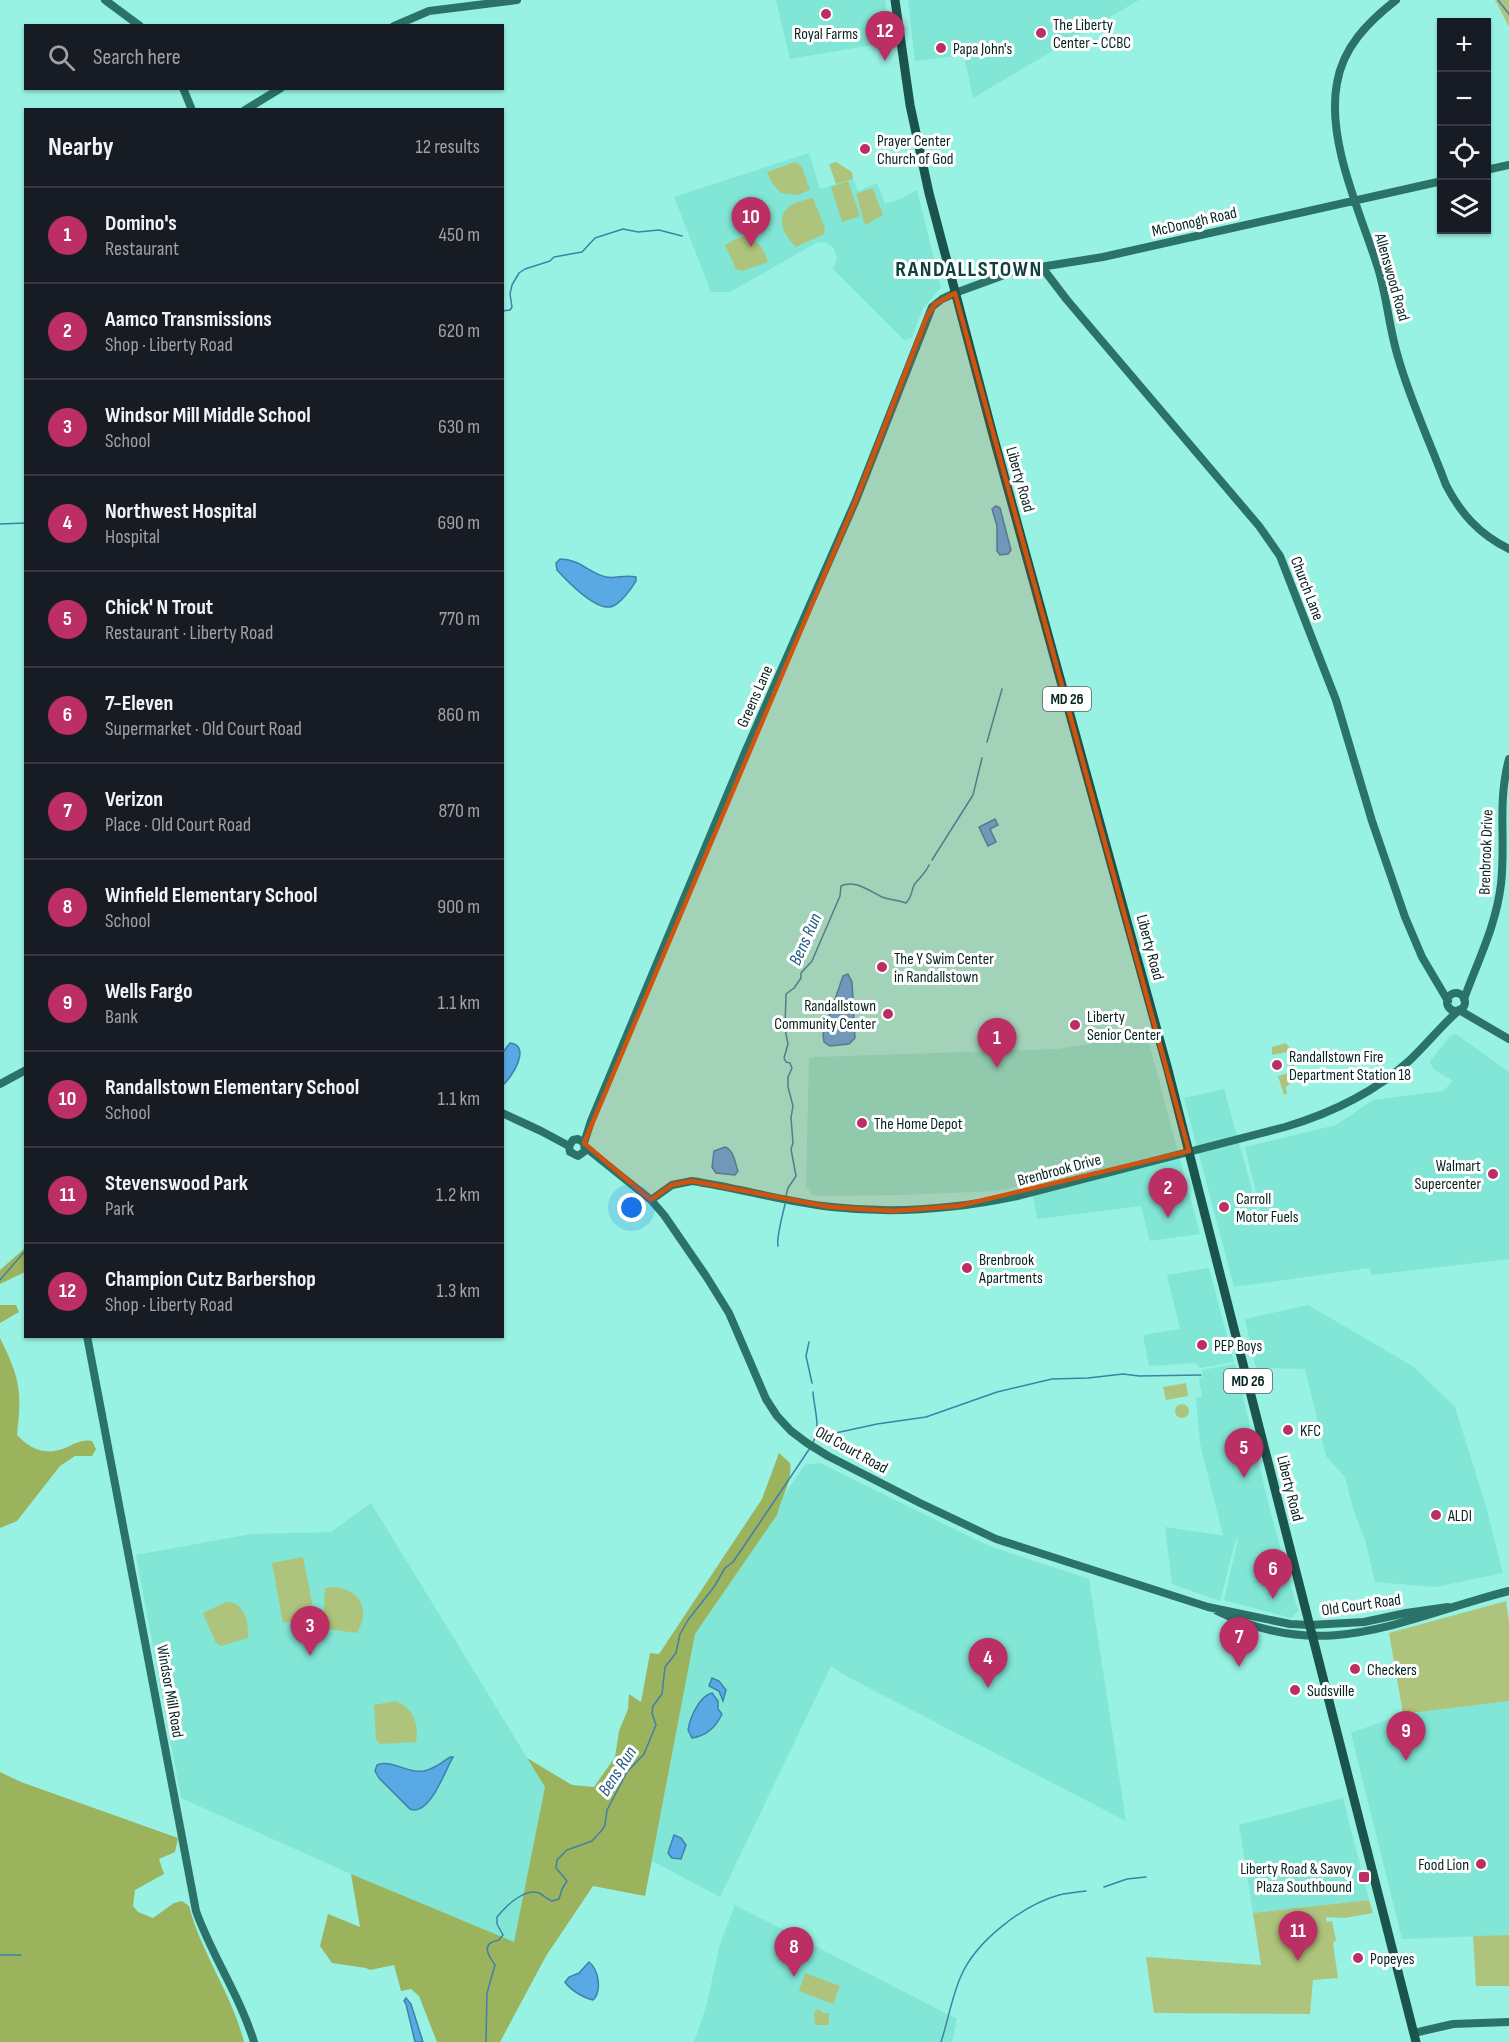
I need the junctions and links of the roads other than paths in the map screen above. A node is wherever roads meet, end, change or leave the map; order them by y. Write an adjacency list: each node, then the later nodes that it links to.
1 (105, 0): 5 (street)
2 (517, 0): 6 (street)
3 (895, 0): 16 (main road, Liberty Road / MD 26)
4 (1396, 0): 14 (street, Allenswood Road)
5 (137, 24)
6 (399, 24)
7 (184, 90): 9 (street)
8 (278, 90): 10 (street)
9 (191, 108)
10 (248, 108)
11 (1509, 165): 12 (street)
12 (1491, 169)
13 (1437, 181): 14 (street, McDonogh Road)
14 (1353, 201): 15 (street, McDonogh Road); 17 (street, Allenswood Road)
15 (1041, 266): 16 (street, McDonogh Road); 19 (street, Church Lane)
16 (955, 293): 24 (street, Greens Lane); 25 (main road, Liberty Road / MD 26)
17 (1509, 549)
18 (1509, 759): 19 (street, Brenbrook Drive)
19 (1457, 1002): 20 (street, Church Lane); 25 (street, Brenbrook Drive)
20 (1509, 1039)
21 (24, 1071): 22 (street)
22 (0, 1084)
23 (504, 1114): 24 (street, Old Court Road)
24 (579, 1145): 26 (street, Old Court Road)
25 (1189, 1151): 26 (street, Brenbrook Drive); 31 (main road, Liberty Road / MD 26)
26 (651, 1200): 29 (street, Old Court Road)
27 (87, 1338): 35 (street, Windsor Mill Road)
28 (1509, 1591): 30 (street, Old Court Road)
29 (1208, 1607): 31 (street, Old Court Road); 32 (street, Old Court Road)
30 (1448, 1607): 31 (street, Old Court Road); 32 (street, Old Court Road)
31 (1310, 1625): 32 (main road, Liberty Road / MD 26)
32 (1313, 1637): 34 (main road, Liberty Road / MD 26)
33 (1509, 2022): 34 (street)
34 (1415, 2037)
35 (254, 2042)

